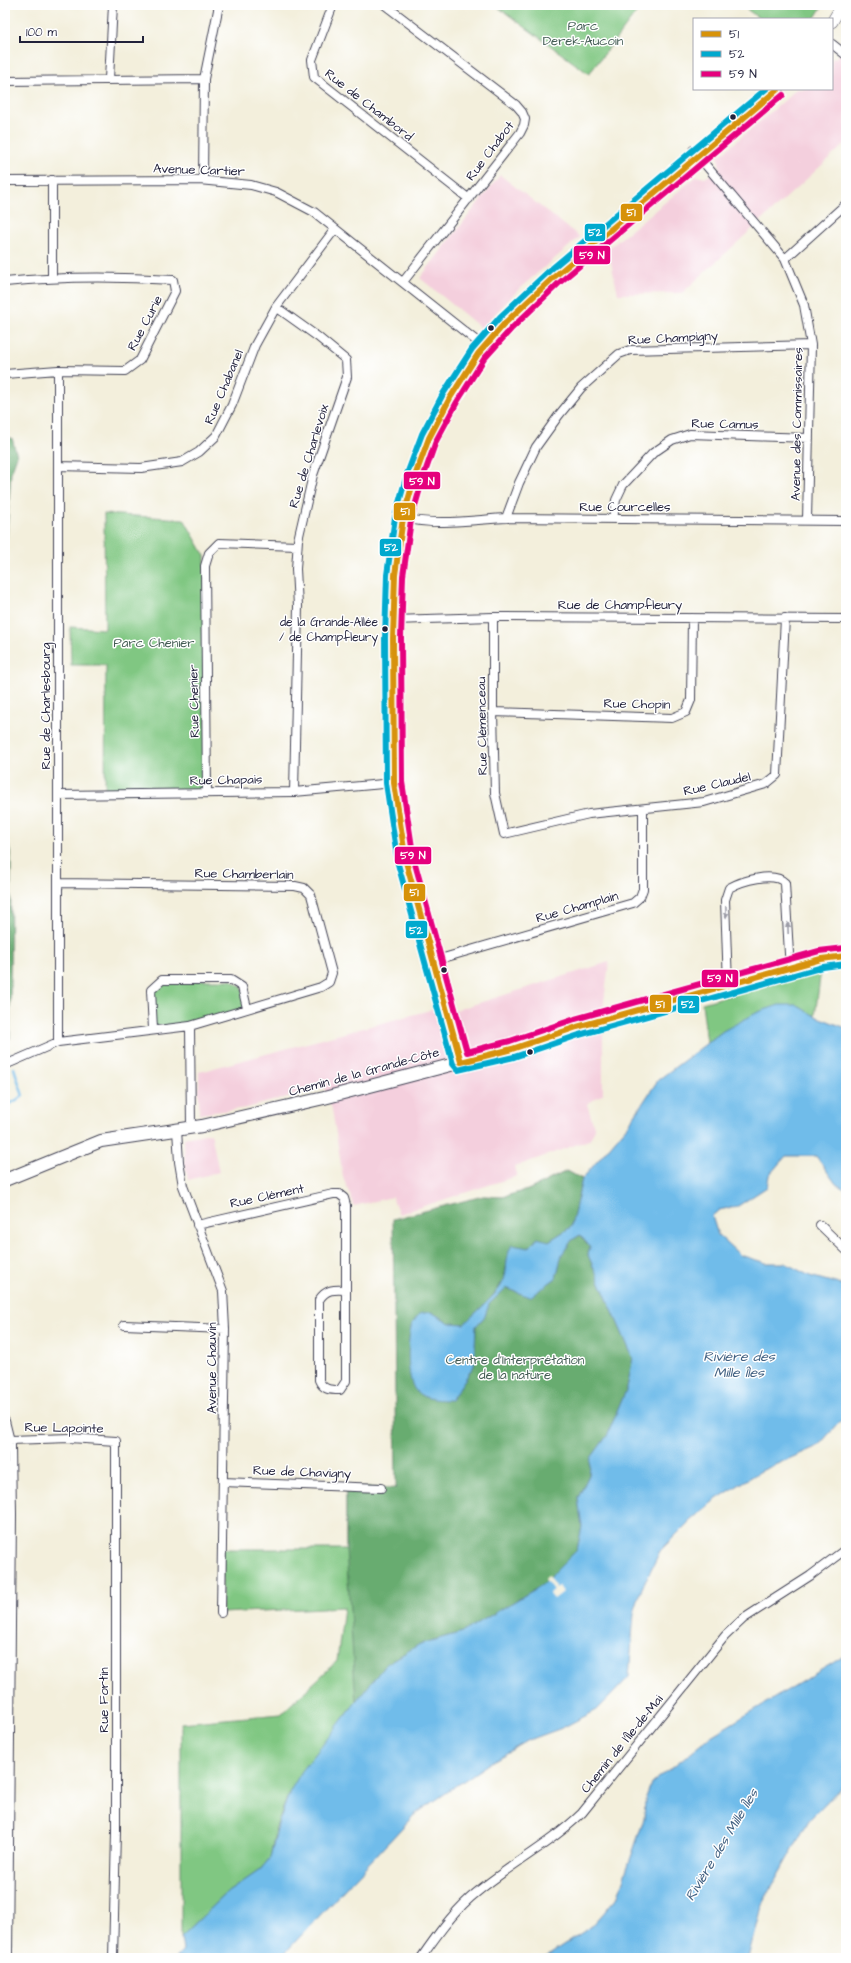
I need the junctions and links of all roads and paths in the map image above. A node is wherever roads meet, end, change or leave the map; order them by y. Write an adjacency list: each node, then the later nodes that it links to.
1 (113, 5): 10 (street)
2 (219, 5): 9 (street)
3 (334, 5): 17 (street, Rue de Chambord)
4 (385, 5): 17 (street, Rue Chabot)
5 (842, 5): 6 (street)
6 (833, 20)
7 (833, 45): 8 (street)
8 (846, 55)
9 (204, 78): 10 (street); 15 (street)
10 (109, 79): 11 (street)
11 (5, 81)
12 (777, 90): 13 (street)
13 (696, 153): 20 (street, Avenue des Commissaires); 26 (street)
14 (52, 180): 15 (street, Avenue Cartier); 16 (street, Avenue Cartier); 21 (street)
15 (203, 180): 19 (street, Avenue Cartier)
16 (5, 181)
17 (469, 199): 23 (street, Rue Chabot)
18 (846, 204): 20 (street)
19 (335, 229): 23 (street, Avenue Cartier); 24 (street, Rue Chabanel)
20 (785, 259): 25 (street, Avenue des Commissaires)
21 (52, 277): 22 (street, Rue Curie); 27 (street, Rue Curie)
22 (5, 282)
23 (403, 282): 26 (street, Avenue Cartier)
24 (276, 307): 30 (street, Rue Chabanel); 36 (street, Rue de Charlevoix)
25 (811, 345): 29 (street, Avenue des Commissaires); 32 (street, Rue Champigny)
26 (484, 347): 31 (street)
27 (58, 370): 28 (street, Rue Curie); 30 (street, Rue de Charlesbourg)
28 (5, 374)
29 (809, 438): 33 (street, Rue Camus); 34 (street, Avenue des Commissaires)
30 (58, 466): 46 (street, Rue de Charlesbourg)
31 (403, 518): 32 (street, Rue Courcelles); 41 (street)
32 (506, 518): 33 (street, Rue Courcelles)
33 (613, 519): 34 (street, Rue Courcelles)
34 (807, 520): 35 (street, Rue Courcelles)
35 (846, 521)
36 (297, 546): 44 (street, Rue Chenier); 45 (street, Rue de Charlevoix)
37 (493, 617): 38 (street, Rue de Champfleury); 41 (street, Rue de Champfleury); 42 (street, Rue Clémenceau)
38 (692, 618): 39 (street, Rue de Champfleury); 42 (street, Rue Chopin)
39 (785, 618): 40 (street, Rue de Champfleury); 47 (street, Rue Claudel)
40 (846, 619)
41 (393, 620): 43 (street)
42 (492, 712): 48 (street, Rue Clémenceau)
43 (394, 783): 45 (street, Rue Chapais); 51 (street)
44 (207, 792): 45 (street, Rue Chapais); 46 (street, Rue Chapais)
45 (294, 792)
46 (58, 795): 49 (street, Rue de Charlesbourg)
47 (643, 809): 48 (street, Rue Claudel); 51 (street, Rue Champlain)
48 (504, 834)
49 (58, 883): 54 (street, Rue Chamberlain); 57 (street, Rue de Charlesbourg)
50 (846, 956): 52 (main road, Chemin de la Grande-Côte)
51 (433, 961): 58 (street)
52 (792, 967): 53 (main road, Chemin de la Grande-Côte); 53 (street, one-way to 53)
53 (728, 985): 58 (main road, Chemin de la Grande-Côte)
54 (247, 1008): 55 (street, Rue Chamberlain); 56 (street)
55 (190, 1026): 56 (street, Rue Chamberlain); 60 (street)
56 (153, 1029): 57 (street, Rue Chamberlain)
57 (58, 1042): 59 (street, Rue Chamberlain)
58 (461, 1062): 60 (main road, Chemin de la Grande-Côte)
59 (5, 1065)
60 (191, 1128): 61 (main road, Chemin de la Grande-Côte)
61 (177, 1130): 62 (main road, Chemin de la Grande-Côte); 63 (street, Avenue Chauvin)
62 (5, 1180)
63 (197, 1225): 66 (street, Rue Clément); 68 (street, Avenue Chauvin)
64 (820, 1225): 65 (street)
65 (846, 1250)
66 (346, 1290): 66 (street)
67 (124, 1325): 68 (street)
68 (225, 1329): 72 (street, Avenue Chauvin)
69 (5, 1422): 70 (street)
70 (10, 1440): 71 (street, Rue Lapointe); 77 (street)
71 (116, 1442): 76 (street, Rue Fortin)
72 (223, 1482): 73 (street, Rue de Chavigny); 75 (street, Avenue Chauvin)
73 (381, 1488)
74 (846, 1549): 78 (street, Chemin de l'Île-de-Mai)
75 (221, 1613)
76 (111, 1957)
77 (8, 1958)
78 (421, 1958)

